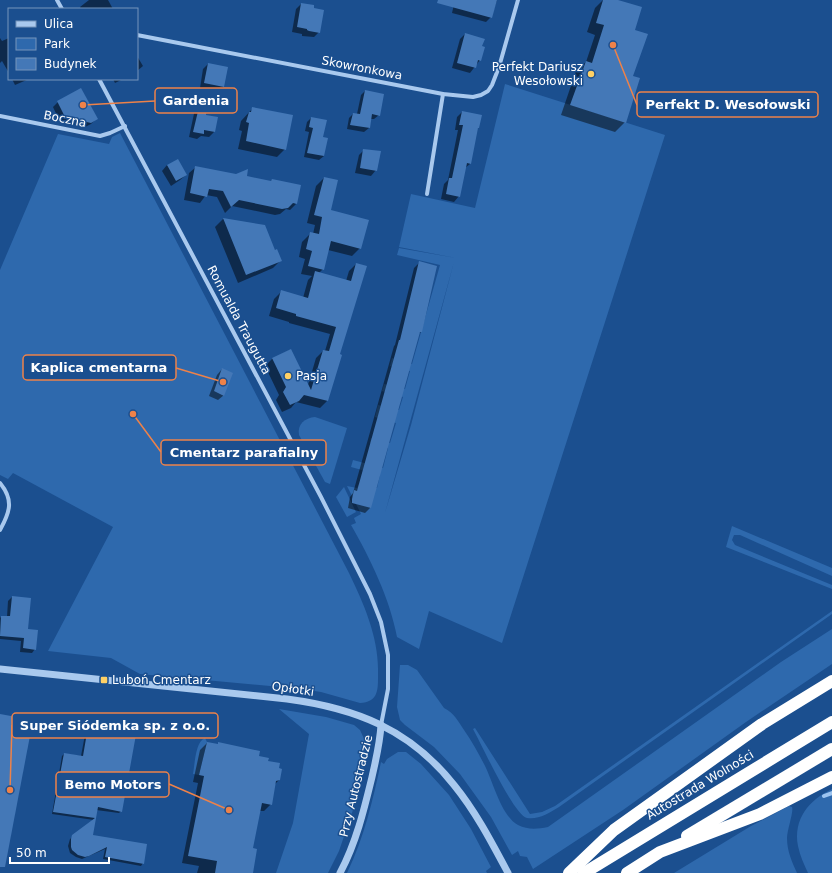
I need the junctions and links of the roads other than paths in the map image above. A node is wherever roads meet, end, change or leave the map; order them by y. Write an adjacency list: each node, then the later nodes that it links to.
1 (518, 0): 4 (street, Skowronkowa)
2 (138, 35): 4 (street, Skowronkowa)
3 (100, 80): 6 (street, Romualda Traugutta)
4 (443, 94): 7 (street)
5 (0, 116): 6 (street, Boczna)
6 (125, 126): 13 (street, Romualda Traugutta)
7 (427, 194)
8 (0, 483): 9 (street)
9 (0, 530)
10 (0, 670): 13 (street, Opłotki)
11 (832, 681): 19 (highway)
12 (832, 722): 20 (highway, Autostrada Wolności)
13 (381, 725): 17 (street, Przy Autostradzie); 18 (street, Opłotki)
14 (832, 749): 16 (highway)
15 (832, 777): 16 (highway)
16 (660, 852): 21 (highway)
17 (340, 873)
18 (508, 873)
19 (569, 873)
20 (584, 873)
21 (627, 873)

